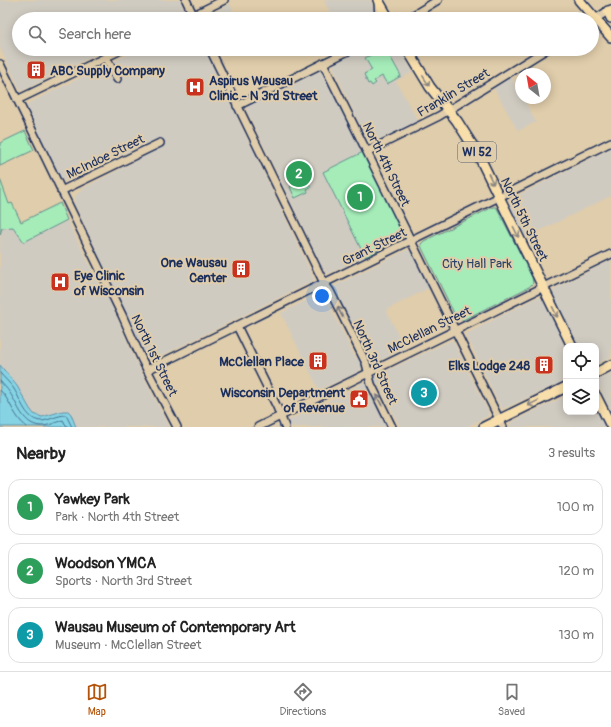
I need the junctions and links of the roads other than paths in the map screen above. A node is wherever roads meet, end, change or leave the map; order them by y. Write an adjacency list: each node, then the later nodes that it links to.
1 (186, 0): 6 (street)
2 (224, 0): 7 (street)
3 (377, 0): 8 (street); 9 (main road)
4 (438, 0): 10 (street)
5 (579, 0): 11 (main road)
6 (192, 12)
7 (203, 12)
8 (378, 12)
9 (385, 12)
10 (418, 12)
11 (588, 12)
12 (610, 12): 13 (street)
13 (599, 18)
14 (599, 25): 15 (main road)
15 (611, 37)
16 (213, 56): 25 (street, North 3rd Street)
17 (338, 56): 21 (street)
18 (411, 56): 26 (main road, North 5th Street / WI 52, one-way to 26)
19 (536, 56): 26 (street, Franklin Street)
20 (106, 57): 23 (street); 24 (street)
21 (323, 63): 25 (street); 29 (street, North 4th Street)
22 (0, 64): 24 (street, North 1st Street)
23 (117, 79)
24 (17, 100): 30 (street, North 1st Street)
25 (237, 106): 34 (street, North 3rd Street)
26 (448, 111): 29 (street, Franklin Street); 31 (main road, North 5th Street / WI 52, one-way to 31)
27 (611, 142): 31 (street, Grant Street)
28 (160, 143): 30 (street, McIndoe Street)
29 (368, 151): 32 (street, North 4th Street)
30 (61, 191): 40 (street, North 1st Street)
31 (499, 197): 32 (street, Grant Street); 35 (main road, North 5th Street / WI 52, one-way to 35)
32 (412, 241): 34 (street, Grant Street); 37 (street, North 4th Street)
33 (611, 254): 35 (street, McClellan Street)
34 (324, 283): 36 (street, Grant Street); 42 (street, North 3rd Street, one-way to 34)
35 (543, 287): 37 (street, McClellan Street); 38 (main road, North 5th Street / WI 52, one-way to 38)
36 (237, 326): 40 (street, Grant Street); 45 (street)
37 (456, 330): 42 (street, McClellan Street); 46 (street, North 4th Street)
38 (571, 343)
39 (611, 365): 41 (main road)
40 (147, 370): 48 (street, North 1st Street)
41 (599, 371)
42 (369, 372): 45 (street, McClellan Street); 51 (street, North 3rd Street, one-way to 42)
43 (563, 389): 46 (main road, one-way to 46)
44 (599, 402): 47 (main road)
45 (280, 416): 49 (street, McClellan Street); 50 (street)
46 (501, 423): 52 (main road)
47 (611, 426)
48 (176, 427)
49 (258, 427)
50 (285, 427)
51 (392, 427)
52 (484, 427)

